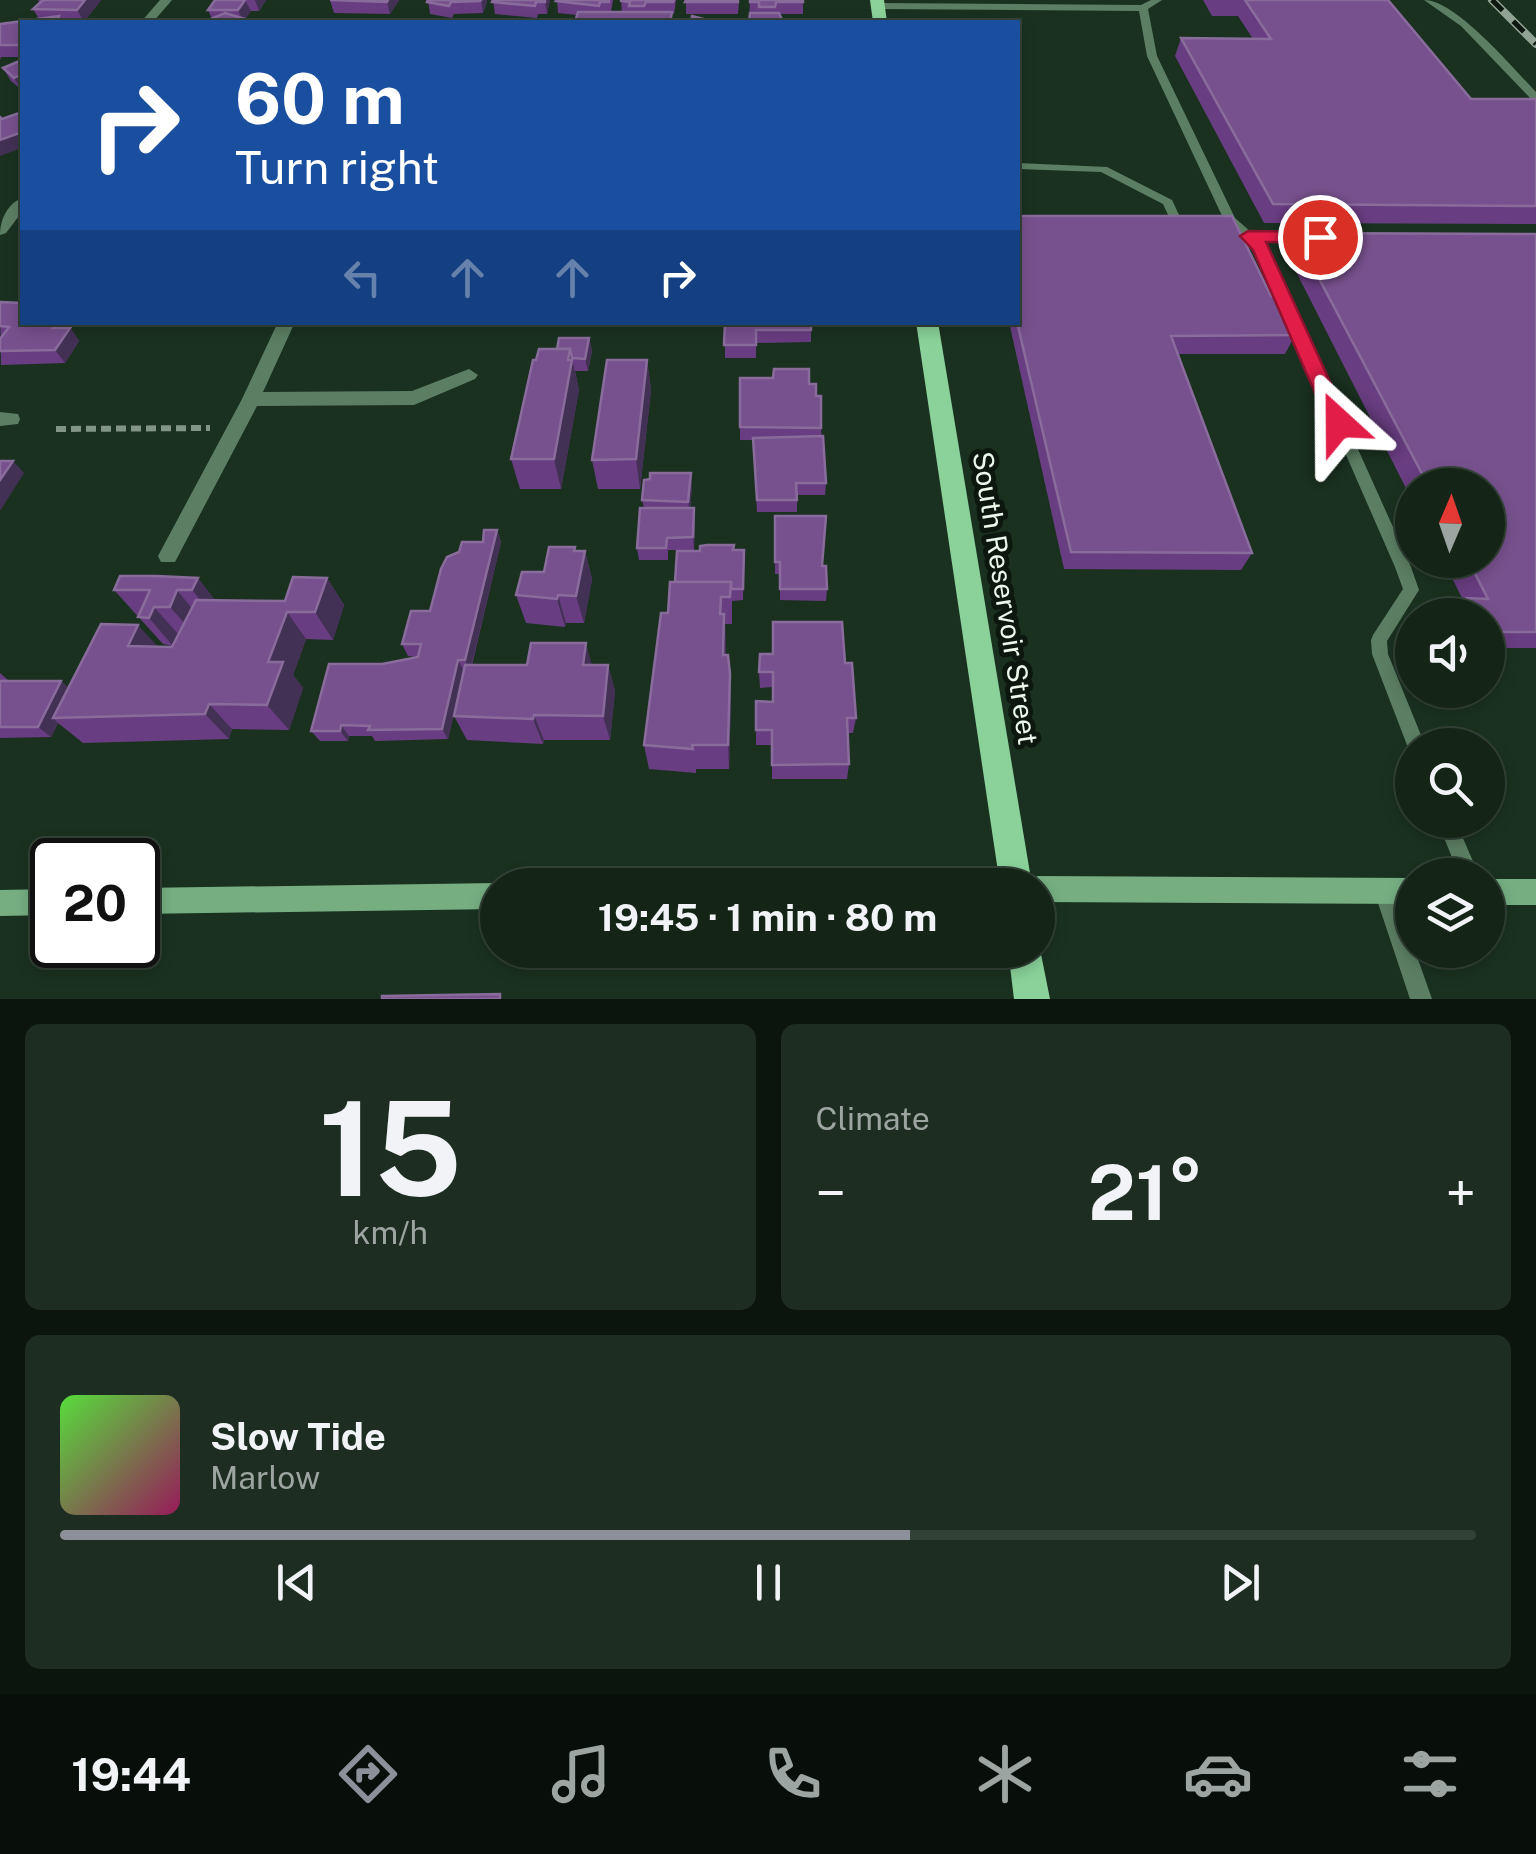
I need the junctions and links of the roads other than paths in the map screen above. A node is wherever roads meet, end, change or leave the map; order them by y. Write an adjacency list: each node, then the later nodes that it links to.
1 (166, 0): 6 (street)
2 (1158, 0): 4 (lane)
3 (1428, 0): 7 (lane)
4 (1143, 8): 5 (lane); 12 (lane)
5 (879, 10)
6 (150, 20)
7 (1536, 98)
8 (1020, 166): 10 (lane)
9 (20, 205): 11 (street)
10 (1174, 217)
11 (0, 230)
12 (1248, 236): 13 (lane); 19 (lane)
13 (1325, 237)
14 (286, 325): 17 (street)
15 (927, 325): 20 (main road, South Reservoir Street)
16 (469, 375): 17 (street)
17 (251, 398): 18 (street)
18 (168, 556)
19 (1409, 728)
20 (1013, 868)
21 (1055, 889): 22 (street)
22 (1384, 890): 23 (street); 32 (lane)
23 (1395, 890)
24 (1505, 892): 25 (street)
25 (1536, 892)
26 (480, 896): 27 (street)
27 (160, 901)
28 (0, 902): 29 (street)
29 (30, 902)
30 (1028, 968): 31 (main road)
31 (1032, 999)
32 (1422, 999)

